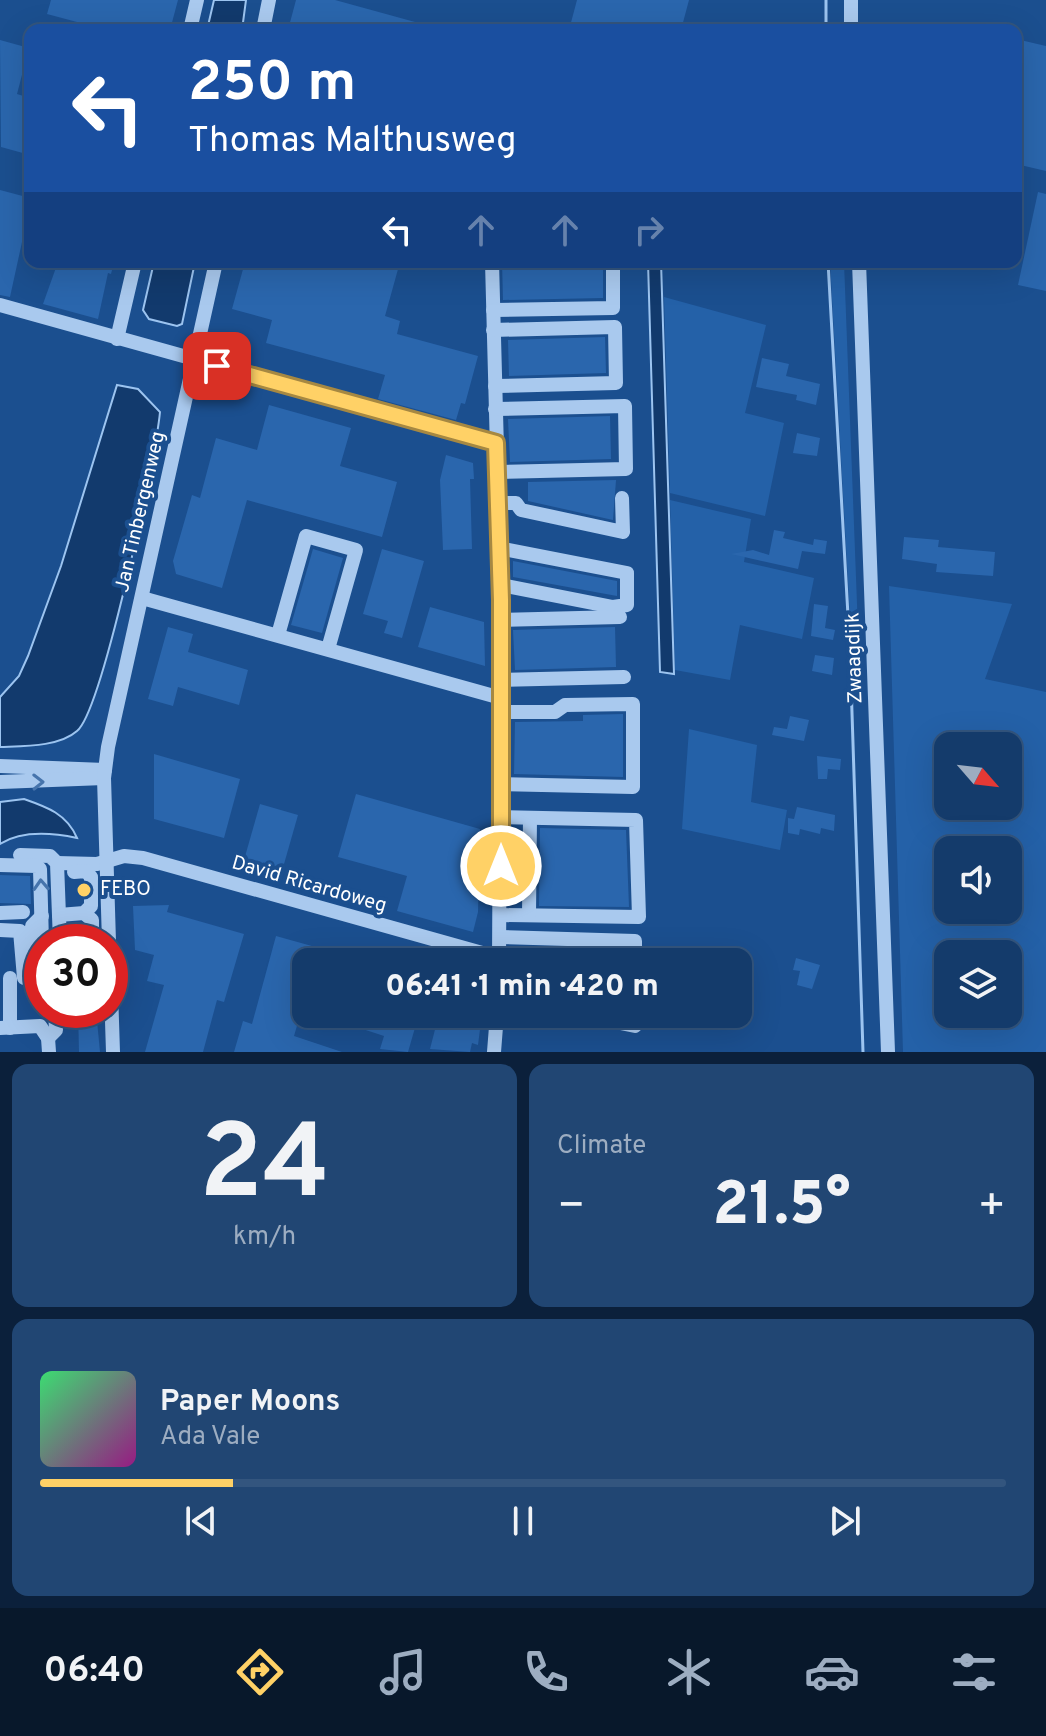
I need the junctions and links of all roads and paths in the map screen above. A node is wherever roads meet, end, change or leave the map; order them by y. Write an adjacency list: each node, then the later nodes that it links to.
1 (197, 0): 4 (street)
2 (269, 0): 5 (street)
3 (851, 0): 6 (street)
4 (191, 24)
5 (264, 24)
6 (851, 24)
7 (134, 268): 15 (street)
8 (215, 268): 16 (street, Jan Tinbergenweg)
9 (492, 268): 13 (street)
10 (613, 268): 13 (street)
11 (859, 268): 67 (street, Zwaagdijk)
12 (0, 305): 15 (street)
13 (493, 310): 14 (street)
14 (493, 330): 17 (street); 17 (street)
15 (117, 339): 16 (street)
16 (196, 360): 19 (street); 25 (street, Jan Tinbergenweg)
17 (495, 386): 18 (street)
18 (495, 409): 19 (street); 20 (street)
19 (496, 443): 20 (street)
20 (497, 472): 22 (street)
21 (622, 498): 22 (street)
22 (498, 503): 23 (street)
23 (499, 548): 24 (street); 24 (street)
24 (501, 585): 27 (street)
25 (142, 598): 28 (street); 34 (street, Jan Tinbergenweg)
26 (620, 617): 27 (street)
27 (501, 620): 31 (street)
28 (278, 635): 29 (street); 29 (street)
29 (328, 649): 32 (street)
30 (624, 677): 31 (street)
31 (501, 680): 32 (street)
32 (501, 705): 37 (street); 37 (street)
33 (0, 766): 34 (street)
34 (105, 774): 36 (street); 38 (street, Jan Tinbergenweg)
35 (0, 782): 36 (street, one-way to 36)
36 (75, 782): 38 (street)
37 (501, 784): 39 (street)
38 (105, 803): 42 (street, Jan Tinbergenweg)
39 (501, 817): 40 (street); 49 (street)
40 (530, 818): 50 (street); 50 (street)
41 (20, 855): 44 (street)
42 (107, 859): 44 (street); 54 (street, Jan Tinbergenweg); 57 (street, David Ricardoweg)
43 (0, 865): 51 (street, one-way to 43)
44 (57, 868): 47 (street); 48 (street)
45 (23, 912): 46 (street)
46 (0, 913)
47 (84, 913): 48 (street); 53 (street)
48 (59, 915): 52 (street)
49 (500, 915): 50 (street); 56 (street)
50 (529, 915)
51 (34, 924)
52 (59, 924)
53 (92, 924)
54 (109, 924)
55 (0, 930): 60 (street)
56 (500, 937): 58 (street); 59 (street)
57 (458, 948)
58 (500, 948)
59 (635, 948)
60 (23, 977): 61 (street)
61 (5, 1028): 64 (street)
62 (112, 1028): 65 (street)
63 (496, 1028): 66 (street)
64 (49, 1045)
65 (113, 1052)
66 (494, 1052)
67 (888, 1052)

